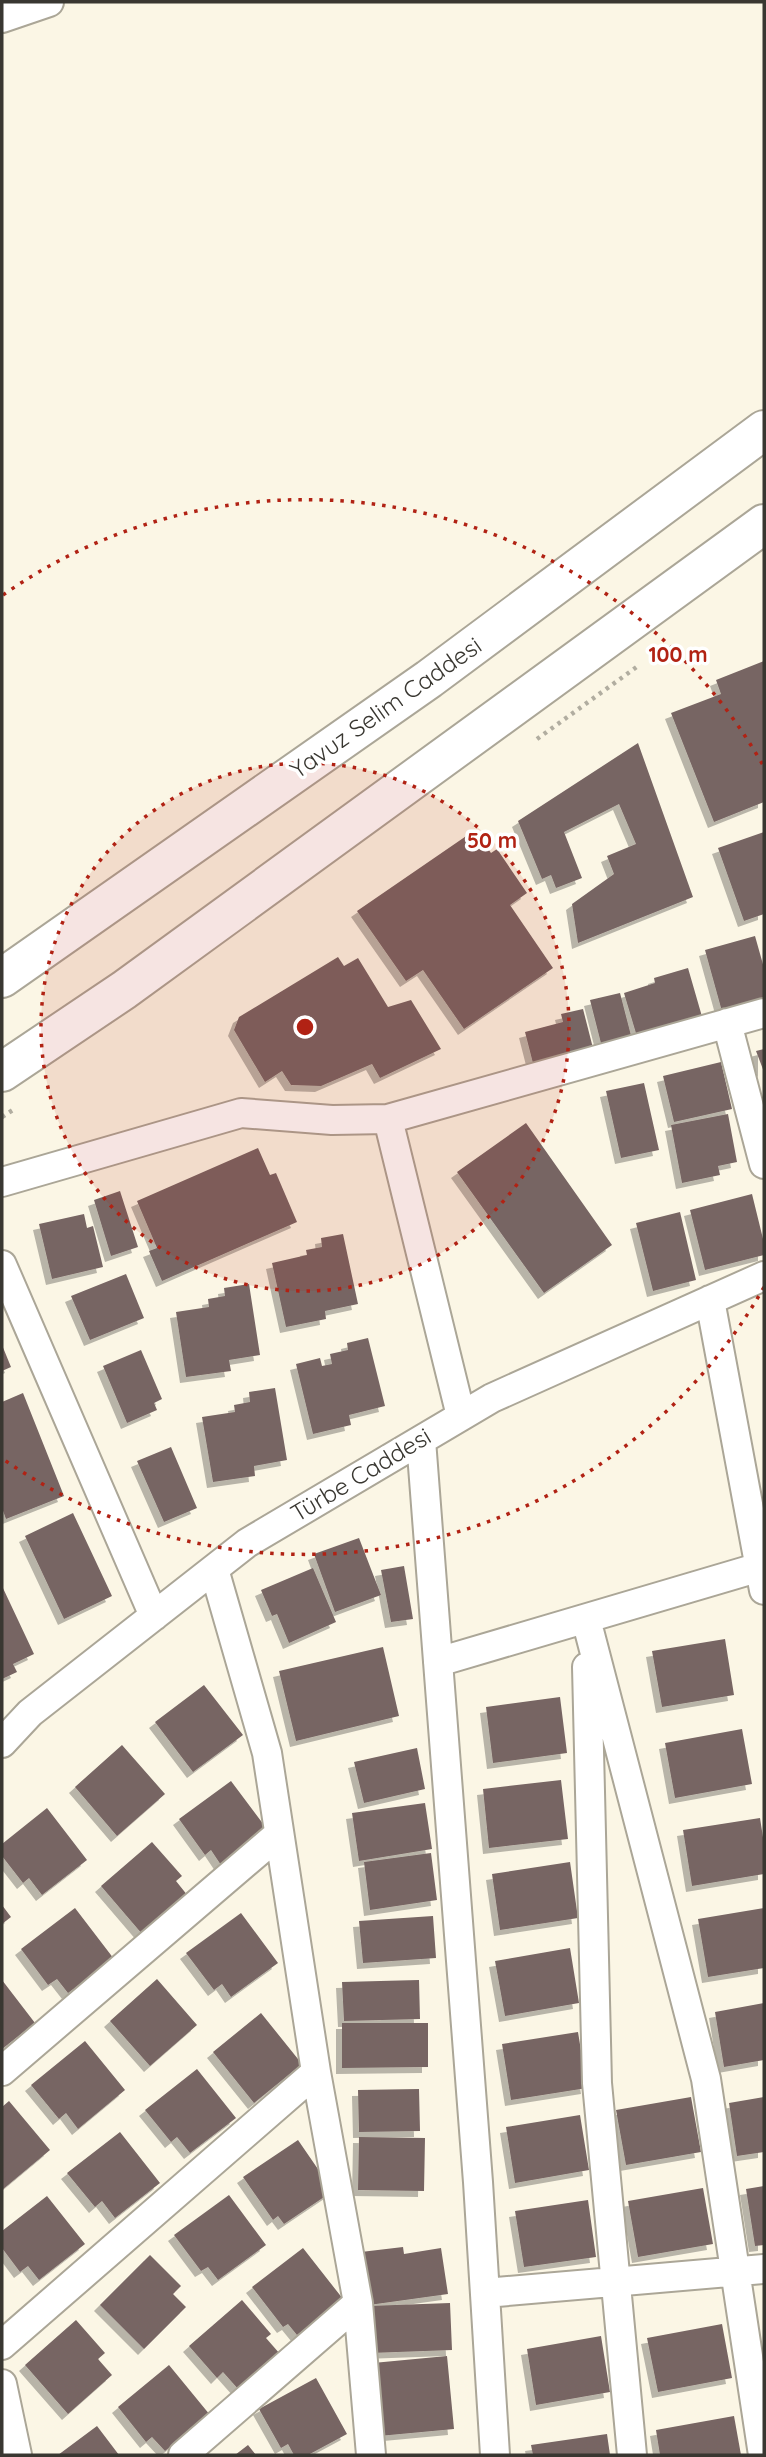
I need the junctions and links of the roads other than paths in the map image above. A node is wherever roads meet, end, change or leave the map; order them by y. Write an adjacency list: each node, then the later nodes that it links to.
1 (49, 2): 2 (street)
2 (2, 18)
3 (764, 429): 5 (main road, Yavuz Selim Caddesi)
4 (764, 524): 8 (main road)
5 (2, 978)
6 (764, 1013): 7 (street)
7 (727, 1023): 9 (street); 10 (street)
8 (2, 1072)
9 (388, 1119): 11 (street); 15 (street)
10 (764, 1164)
11 (2, 1182)
12 (2, 1265): 20 (street)
13 (764, 1276): 14 (street, Türbe Caddesi)
14 (710, 1300): 15 (street, Türbe Caddesi); 17 (street)
15 (461, 1416): 16 (street, Türbe Caddesi)
16 (421, 1440): 18 (street, Türbe Caddesi); 22 (street)
17 (760, 1536): 19 (street)
18 (214, 1569): 20 (street, Türbe Caddesi); 24 (street)
19 (762, 1579): 21 (street)
20 (153, 1616): 23 (street, Türbe Caddesi)
21 (586, 1619): 22 (street); 28 (street); 29 (street)
22 (438, 1662): 30 (street)
23 (2, 1743)
24 (279, 1834): 25 (street); 26 (street)
25 (2, 2071)
26 (316, 2072): 31 (street); 32 (street)
27 (764, 2269): 28 (street)
28 (735, 2271): 29 (street); 39 (street)
29 (616, 2282): 30 (street); 38 (street)
30 (485, 2293): 37 (street)
31 (358, 2303): 35 (street); 36 (street)
32 (2, 2344)
33 (2, 2384): 34 (street)
34 (17, 2455)
35 (183, 2455)
36 (371, 2455)
37 (495, 2455)
38 (632, 2455)
39 (763, 2455)

